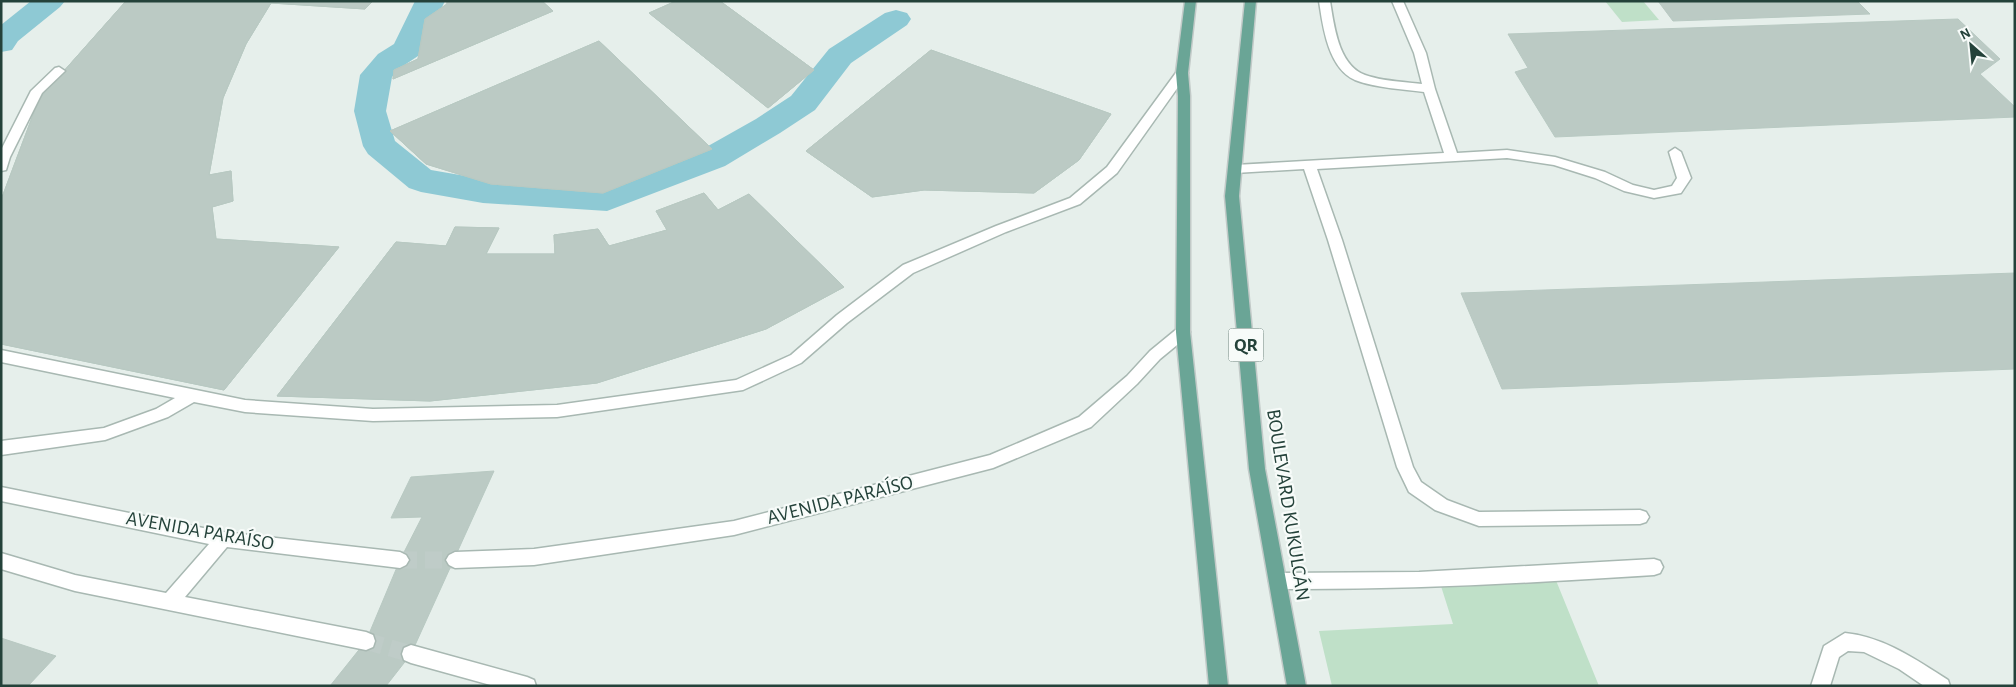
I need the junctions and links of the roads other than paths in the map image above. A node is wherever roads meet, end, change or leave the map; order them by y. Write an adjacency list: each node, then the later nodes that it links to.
1 (1191, 1): 6 (main road)
2 (1251, 1): 12 (main road, BOULEVARD KUKULCÁN / QR)
3 (1324, 1): 7 (street)
4 (1397, 1): 7 (street)
5 (59, 71): 11 (street)
6 (1182, 73): 13 (main road); 15 (street)
7 (1429, 89): 9 (street)
8 (1675, 152): 9 (street)
9 (1451, 155): 10 (street)
10 (1309, 164): 12 (street); 18 (street)
11 (1, 167)
12 (1235, 169): 24 (main road, BOULEVARD KUKULCÁN / QR)
13 (1183, 332): 21 (street, AVENIDA PARAÍSO); 29 (main road)
14 (1, 356): 15 (street)
15 (193, 395): 16 (street)
16 (1, 448)
17 (1, 494): 19 (street, AVENIDA PARAÍSO)
18 (1640, 517)
19 (224, 538): 20 (street, AVENIDA PARAÍSO); 25 (street)
20 (400, 560)
21 (455, 560)
22 (1, 561): 25 (street)
23 (1654, 567): 24 (street)
24 (1278, 581): 30 (main road, BOULEVARD KUKULCÁN / QR)
25 (170, 602): 26 (street)
26 (366, 642)
27 (411, 654): 28 (street)
28 (527, 686)
29 (1219, 686)
30 (1297, 686)
31 (1820, 686): 32 (street)
32 (1941, 686)

